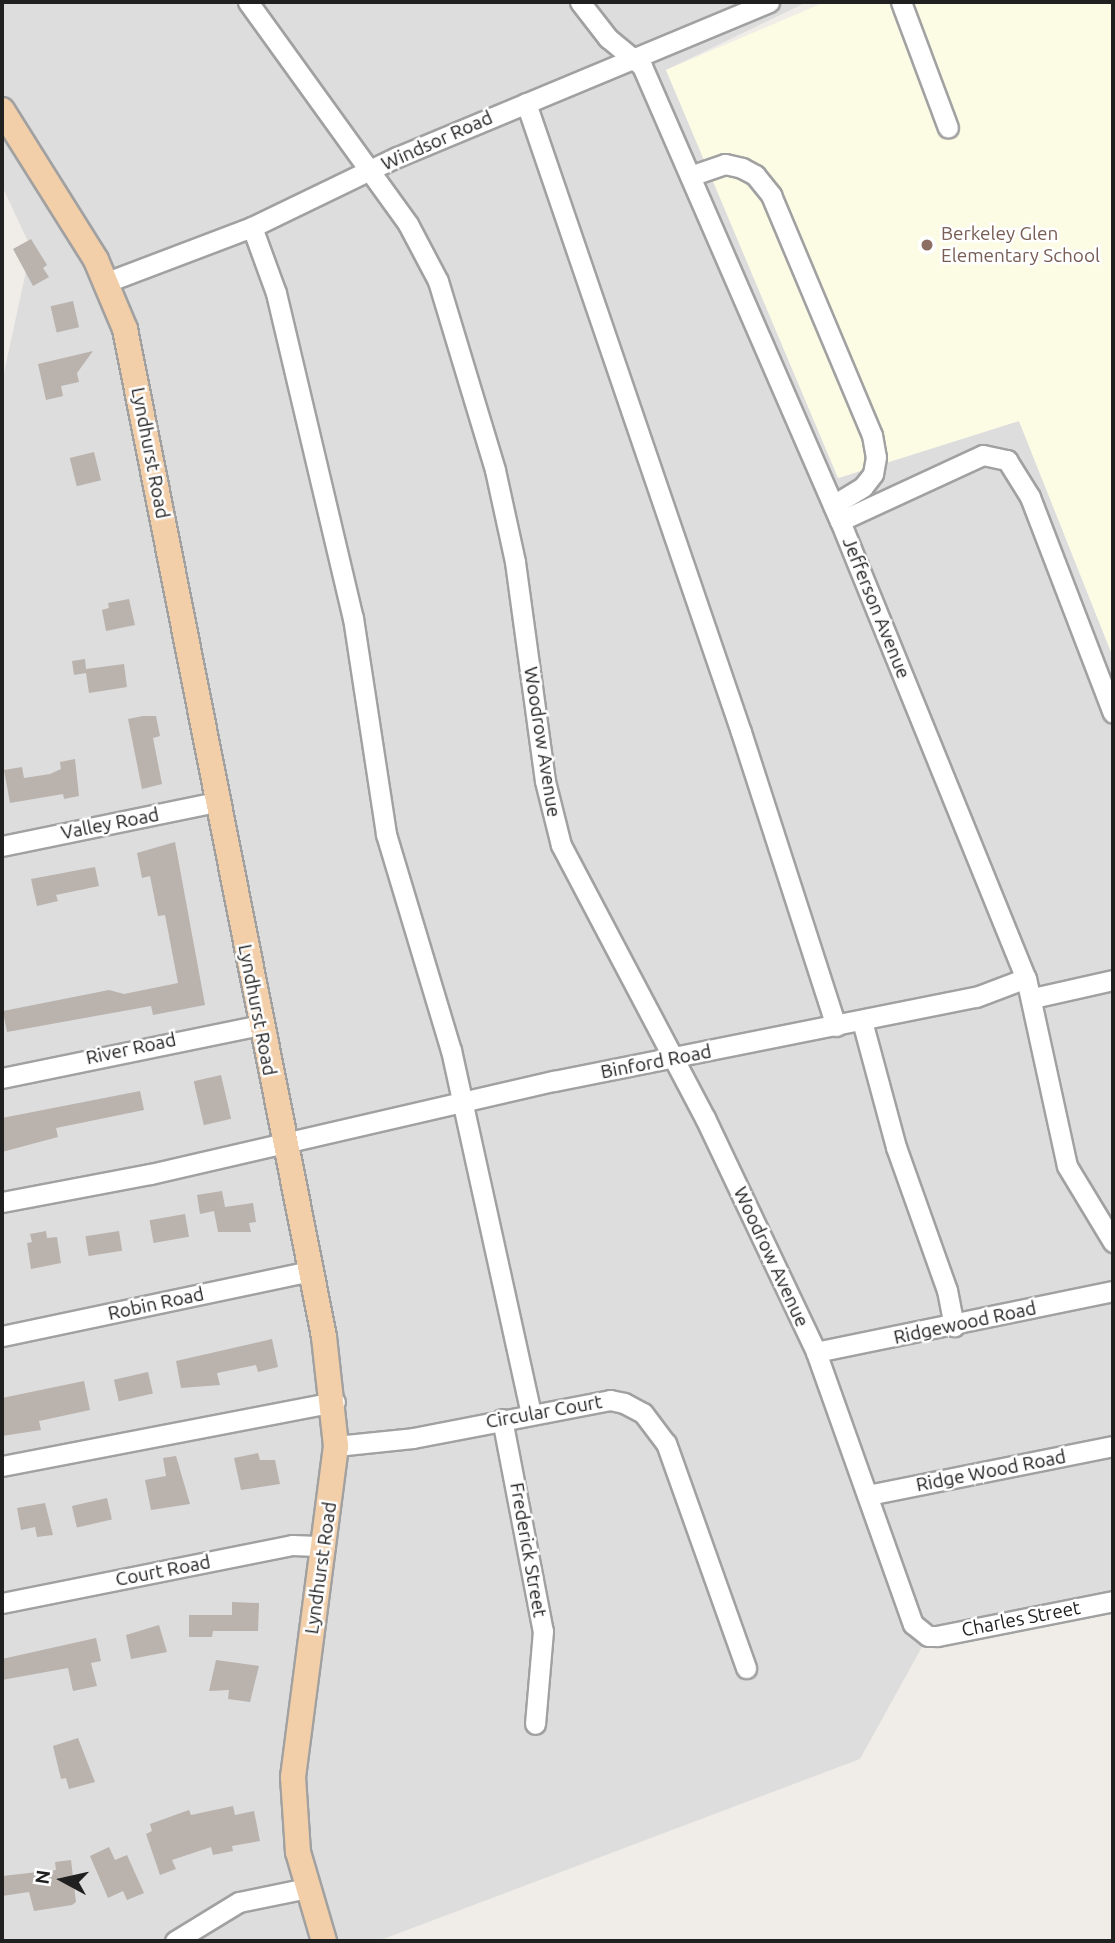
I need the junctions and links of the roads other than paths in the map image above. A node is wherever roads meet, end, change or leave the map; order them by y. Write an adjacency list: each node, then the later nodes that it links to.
1 (248, 2): 9 (street, Woodrow Avenue)
2 (580, 2): 5 (street, Jefferson Avenue)
3 (769, 2): 5 (street, Windsor Road)
4 (901, 2): 8 (street)
5 (636, 58): 6 (street, Windsor Road); 10 (street, Jefferson Avenue)
6 (526, 103): 9 (street, Windsor Road); 22 (street)
7 (2, 110): 12 (main road, Lyndhurst Road)
8 (947, 128)
9 (367, 172): 11 (street, Windsor Road); 23 (street, Woodrow Avenue)
10 (690, 176): 13 (street, Jefferson Avenue); 13 (street)
11 (252, 227): 12 (street, Windsor Road); 25 (street)
12 (107, 282): 15 (main road, Lyndhurst Road)
13 (836, 513): 14 (street); 17 (street, Jefferson Avenue)
14 (1113, 713)
15 (217, 802): 16 (street, Valley Road); 21 (main road, Lyndhurst Road)
16 (2, 846)
17 (1026, 978): 19 (street, Jefferson Avenue); 20 (street, Binford Road)
18 (1113, 980): 19 (street)
19 (1032, 998): 28 (street, Jefferson Avenue)
20 (862, 1021): 22 (street, Binford Road); 31 (street)
21 (260, 1025): 24 (street, River Road); 26 (main road, Lyndhurst Road)
22 (836, 1026): 23 (street, Binford Road)
23 (675, 1058): 25 (street, Binford Road); 33 (street, Woodrow Avenue)
24 (2, 1078)
25 (461, 1101): 26 (street, Binford Road); 35 (street)
26 (284, 1143): 27 (street, Binford Road); 29 (main road, Lyndhurst Road)
27 (2, 1202)
28 (1113, 1242)
29 (311, 1271): 32 (street, Robin Road); 34 (main road, Lyndhurst Road)
30 (1113, 1291): 31 (street, Ridgewood Road)
31 (954, 1326): 33 (street, Ridgewood Road)
32 (2, 1336)
33 (816, 1352): 40 (street, Woodrow Avenue)
34 (335, 1402): 37 (main road, Lyndhurst Road); 39 (street)
35 (531, 1413): 36 (street, Circular Court); 45 (street, Circular Court)
36 (502, 1419): 37 (street, Circular Court); 46 (street, Frederick Street)
37 (336, 1446): 41 (main road, Lyndhurst Road)
38 (1113, 1446): 40 (street, Ridge Wood Road)
39 (2, 1466)
40 (868, 1495): 44 (street, Woodrow Avenue)
41 (325, 1546): 43 (street, Court Road); 47 (main road, Lyndhurst Road)
42 (1113, 1601): 44 (street, Charles Street)
43 (2, 1602)
44 (928, 1636)
45 (746, 1668)
46 (535, 1724)
47 (307, 1888): 48 (street); 49 (main road, Lyndhurst Road)
48 (175, 1941)
49 (324, 1941)

